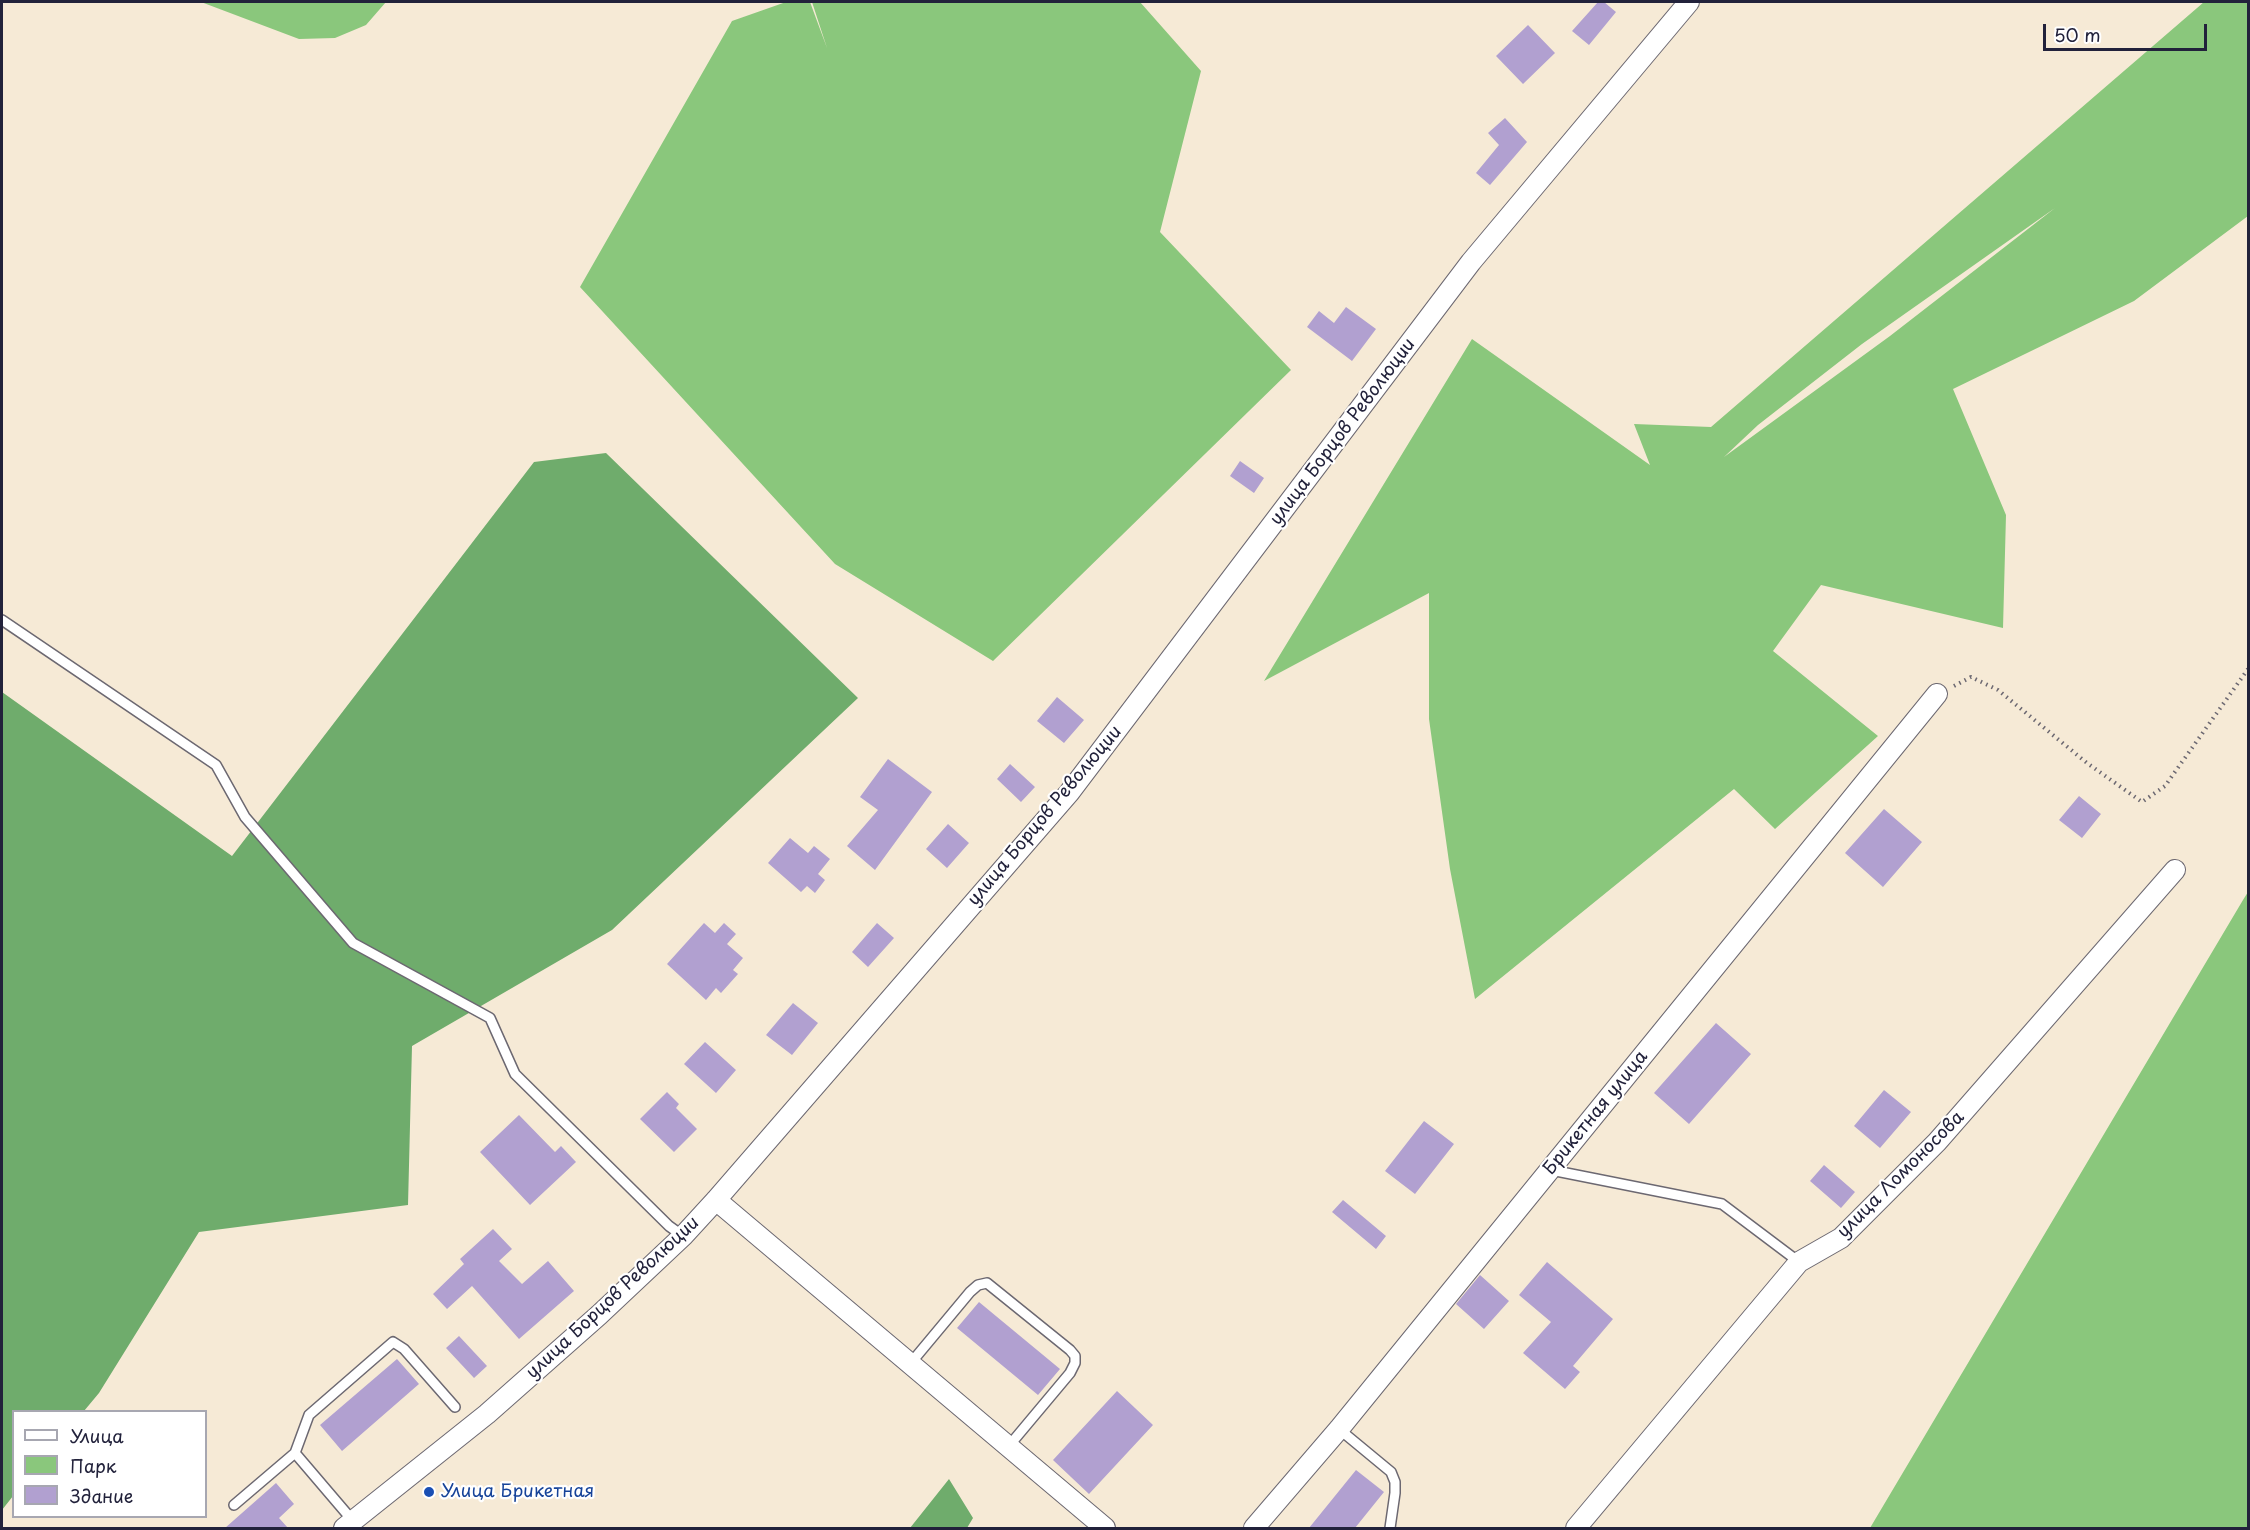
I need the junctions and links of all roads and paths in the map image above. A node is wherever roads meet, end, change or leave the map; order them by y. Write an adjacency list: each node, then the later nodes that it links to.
1 (1689, 2): 7 (street, улица Борцов Революции)
2 (2, 620): 8 (lane)
3 (2248, 669): 4 (path)
4 (1937, 694): 6 (street, Брикетная улица)
5 (2175, 870): 9 (street, улица Ломоносова)
6 (1550, 1170): 9 (lane); 12 (street, Брикетная улица)
7 (716, 1200): 8 (street, улица Борцов Революции); 10 (street)
8 (683, 1236): 16 (street, улица Борцов Революции)
9 (1799, 1262): 20 (street, улица Ломоносова)
10 (910, 1364): 13 (street); 13 (lane)
11 (454, 1407): 14 (lane)
12 (1339, 1429): 18 (street, Брикетная улица); 19 (lane)
13 (1008, 1447): 17 (street)
14 (295, 1453): 15 (lane); 16 (lane)
15 (234, 1505)
16 (349, 1525)
17 (1105, 1528)
18 (1254, 1528)
19 (1390, 1528)
20 (1576, 1528)

